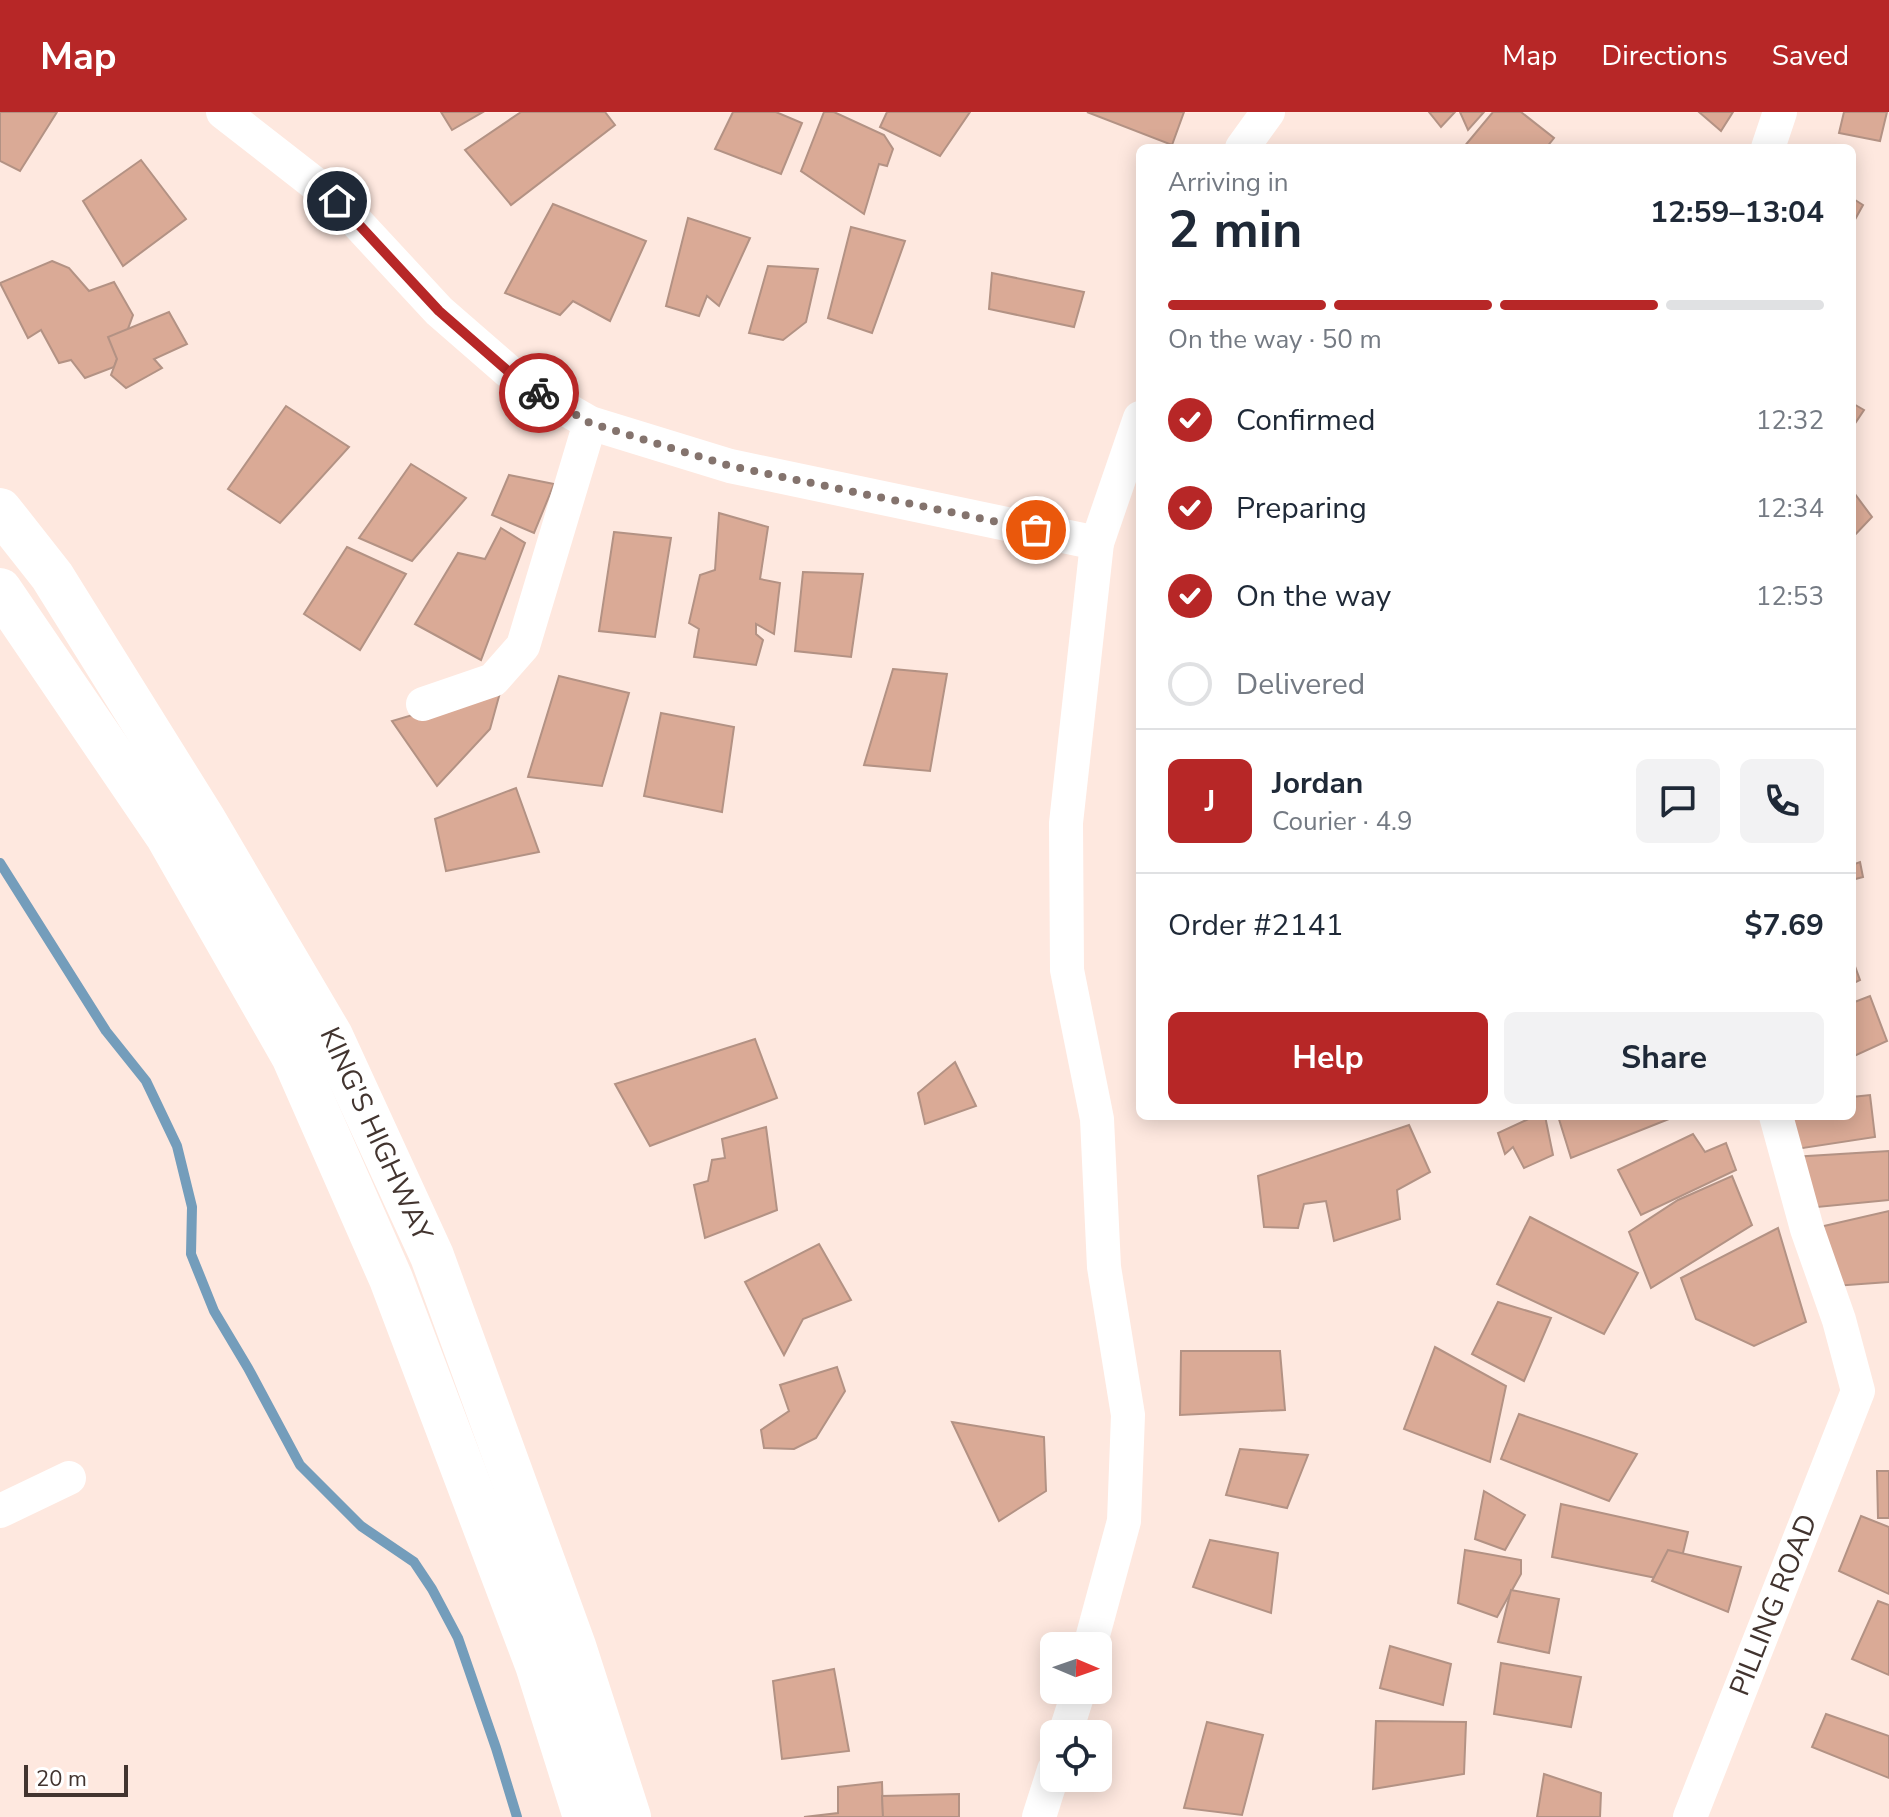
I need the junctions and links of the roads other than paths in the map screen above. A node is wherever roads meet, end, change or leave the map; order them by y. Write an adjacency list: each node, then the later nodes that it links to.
1 (223, 112): 6 (street)
2 (1268, 112): 4 (street)
3 (1780, 112): 5 (street)
4 (1245, 144)
5 (1769, 144)
6 (590, 423): 10 (street); 12 (street)
7 (1136, 442): 8 (street)
8 (1128, 491): 10 (street)
9 (0, 510): 19 (highway, KING'S HIGHWAY)
10 (1097, 543): 16 (street)
11 (0, 590): 18 (highway, KING'S HIGHWAY)
12 (423, 704)
13 (1777, 1120): 21 (street, PILLING ROAD)
14 (69, 1478): 15 (street)
15 (0, 1511)
16 (1094, 1632)
17 (1047, 1792): 20 (street)
18 (585, 1817)
19 (629, 1817)
20 (1039, 1817)
21 (1690, 1817)

